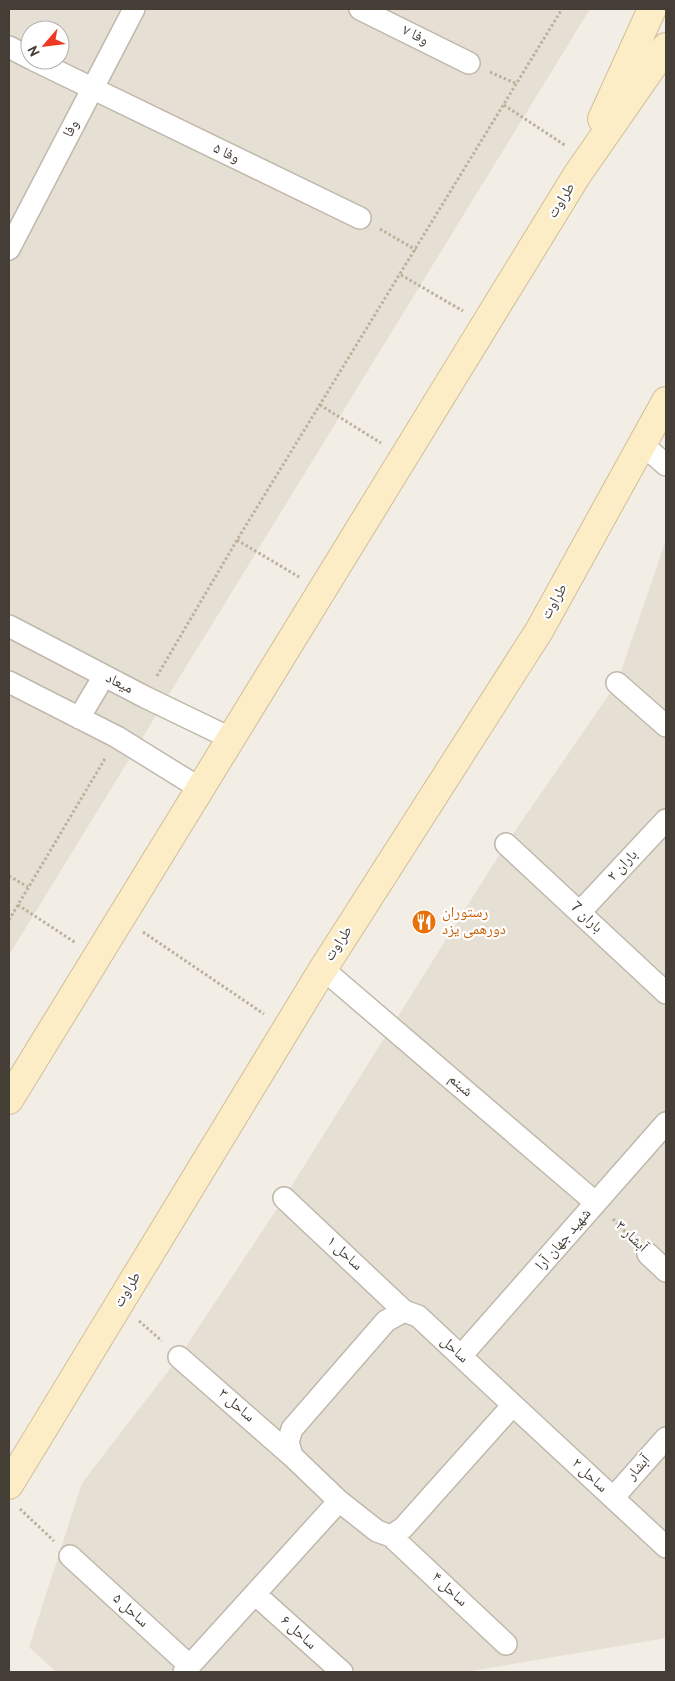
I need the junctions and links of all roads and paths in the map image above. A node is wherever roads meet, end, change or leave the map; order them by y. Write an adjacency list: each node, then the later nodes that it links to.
1 (134, 9): 9 (street, وفا)
2 (360, 9): 6 (street, وفا ۷)
3 (562, 9): 8 (path)
4 (652, 9): 10 (main road)
5 (666, 47): 10 (main road, طراوت)
6 (469, 63): 8 (path)
7 (54, 70): 9 (street, وفا ۵)
8 (517, 84): 13 (path)
9 (92, 89): 11 (street, وفا ۵); 12 (street, وفا)
10 (577, 175): 15 (main road, طراوت)
11 (360, 218): 13 (path)
12 (9, 249)
13 (416, 250): 14 (path)
14 (401, 275): 15 (path); 17 (path)
15 (486, 324): 19 (main road, طراوت)
16 (666, 401): 18 (main road, طراوت)
17 (320, 405): 19 (path); 21 (path)
18 (642, 444): 20 (street); 42 (main road, طراوت)
19 (404, 457): 22 (main road, طراوت)
20 (666, 465)
21 (237, 540): 22 (path); 27 (path)
22 (321, 591): 31 (main road, طراوت)
23 (9, 626): 24 (street, میعاد)
24 (104, 676): 27 (street, میعاد); 28 (street)
25 (9, 682): 28 (street)
26 (617, 683): 29 (street)
27 (145, 697): 31 (street, میعاد)
28 (79, 718): 30 (street)
29 (666, 726)
30 (117, 737): 32 (street); 36 (path)
31 (230, 738): 32 (main road, طراوت)
32 (201, 789): 39 (main road, طراوت)
33 (666, 820): 38 (street, باران ۲)
34 (506, 844): 38 (street, باران 7)
35 (9, 876): 36 (path)
36 (28, 887): 37 (path)
37 (18, 905): 40 (path); 41 (path)
38 (580, 912): 43 (street, باران 7)
39 (122, 918): 41 (main road, طراوت); 44 (path)
40 (9, 920)
41 (98, 956): 45 (main road, طراوت)
42 (323, 969): 44 (main road, طراوت); 48 (street, شبنم)
43 (666, 993)
44 (286, 1030): 51 (main road, طراوت)
45 (9, 1100)
46 (666, 1123): 48 (street, شهید جهان آرا)
47 (284, 1198): 52 (street, ساحل ۱)
48 (596, 1203): 49 (path, آبشار ۳); 53 (street, شهید جهان آرا)
49 (648, 1254): 50 (street, آبشار ۳)
50 (666, 1271)
51 (119, 1304): 54 (path); 58 (main road, طراوت)
52 (404, 1311): 53 (street, ساحل); 57 (street)
53 (461, 1356): 55 (street, ساحل)
54 (179, 1357): 57 (street, ساحل ۳)
55 (512, 1405): 59 (street, ساحل ۲); 61 (street)
56 (666, 1438): 59 (street, آبشار)
57 (292, 1456): 60 (street)
58 (12, 1495): 63 (path)
59 (613, 1498): 62 (street, ساحل ۲)
60 (339, 1501): 61 (street); 64 (street)
61 (391, 1536): 65 (street, ساحل ۴)
62 (666, 1547)
63 (70, 1556): 66 (street, ساحل ۵)
64 (254, 1594): 66 (street); 67 (street, ساحل ۶)
65 (506, 1644)
66 (187, 1669)
67 (342, 1672)

